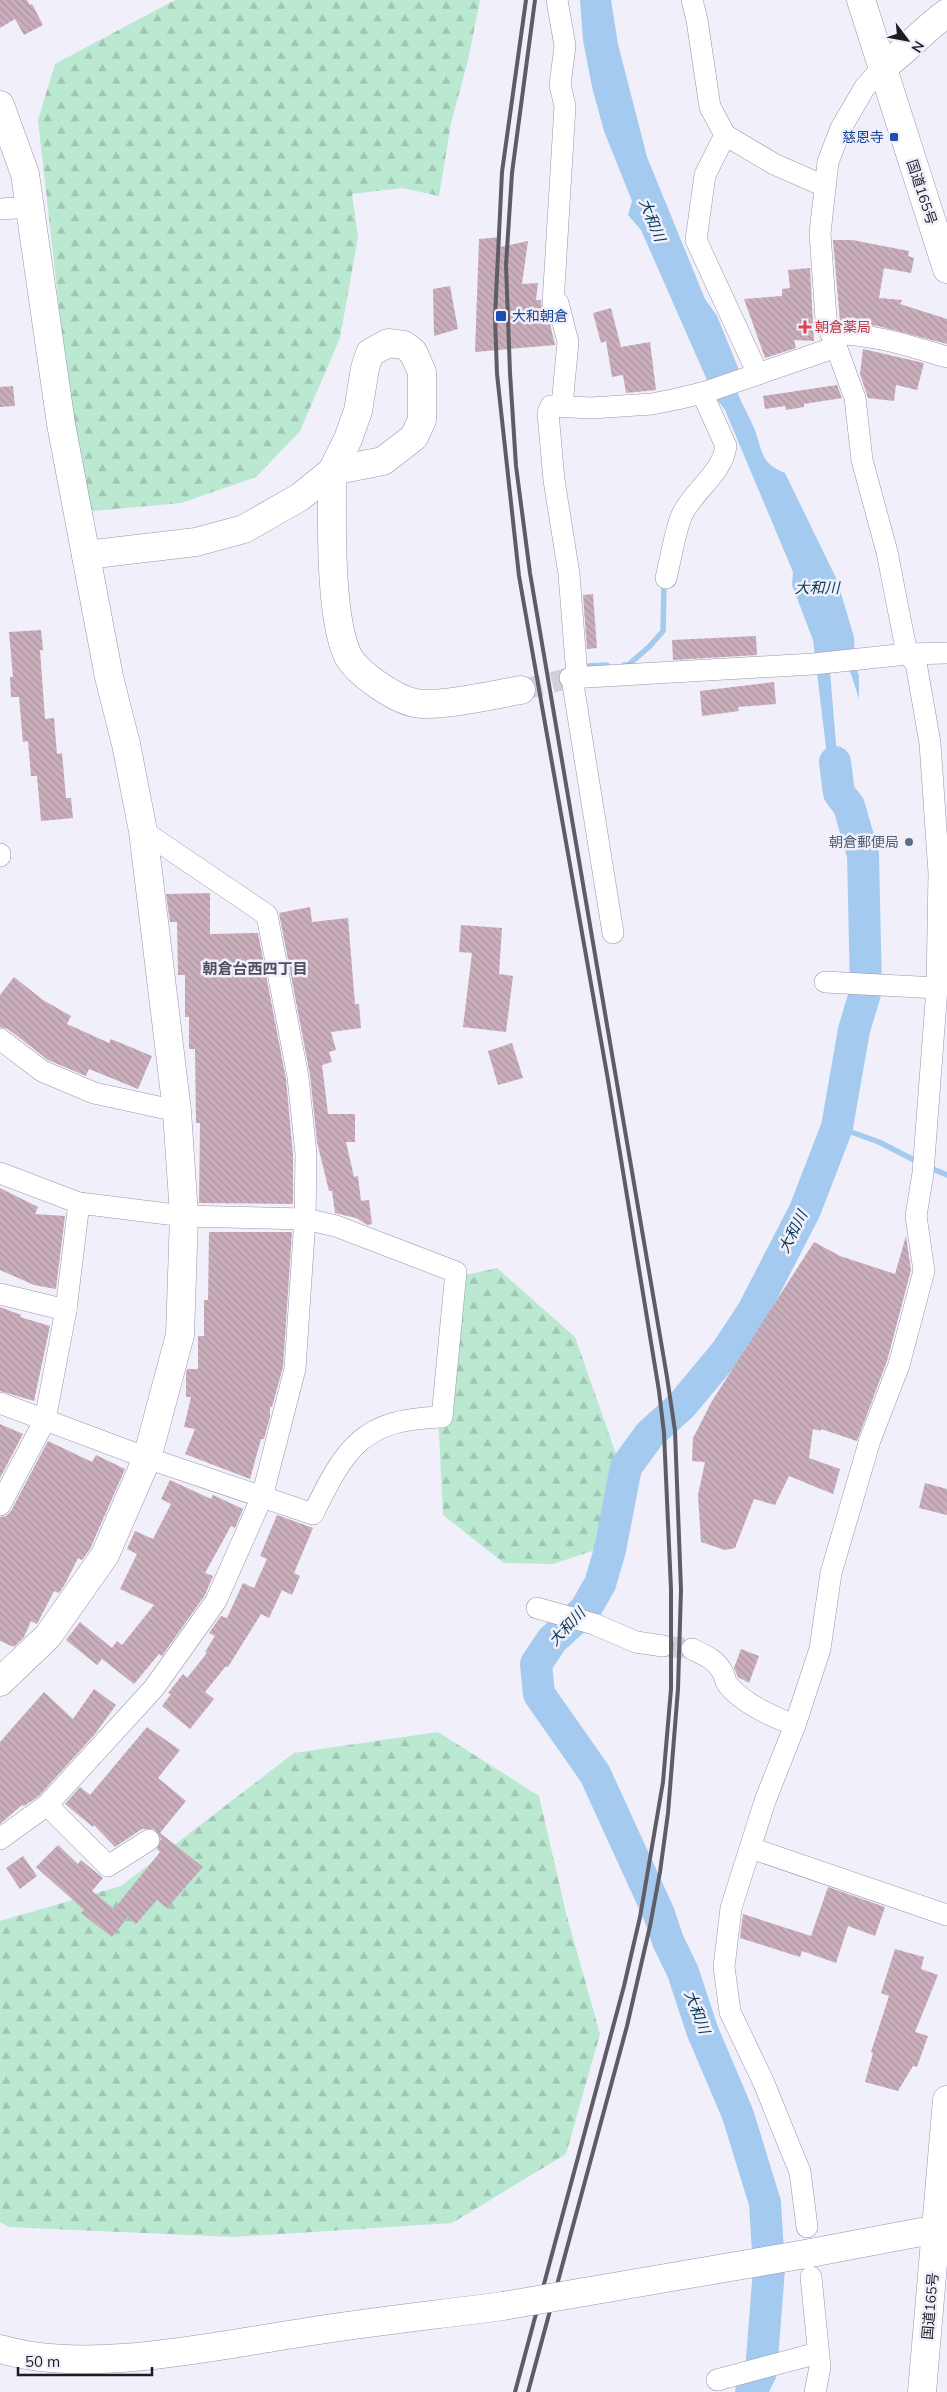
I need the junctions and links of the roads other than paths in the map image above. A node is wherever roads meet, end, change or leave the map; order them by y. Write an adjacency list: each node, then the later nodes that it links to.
1 (557, 0): 16 (street)
2 (692, 0): 7 (street)
3 (861, 0): 5 (main road, 国道165号)
4 (947, 13): 5 (main road)
5 (883, 67): 8 (street); 11 (main road, 国道165号)
6 (0, 105): 9 (main road)
7 (725, 135): 8 (street); 14 (street)
8 (824, 186): 12 (street)
9 (30, 207): 10 (street); 18 (main road)
10 (0, 209)
11 (947, 269)
12 (834, 340): 13 (street); 14 (street); 21 (street)
13 (947, 357)
14 (756, 374): 15 (street)
15 (704, 392): 16 (street); 19 (street)
16 (562, 405): 22 (street)
17 (332, 471): 17 (main road); 18 (main road); 23 (main road)
18 (86, 556): 24 (main road)
19 (666, 578)
20 (947, 653): 21 (street)
21 (907, 654): 22 (street); 27 (street)
22 (573, 677): 25 (street)
23 (521, 690)
24 (143, 831): 29 (main road); 33 (street)
25 (613, 934)
26 (825, 982): 27 (street)
27 (937, 988): 45 (street)
28 (0, 1039): 29 (street)
29 (176, 1111): 32 (main road)
30 (0, 1173): 31 (street)
31 (79, 1203): 32 (street); 35 (street)
32 (184, 1216): 33 (street); 38 (main road)
33 (306, 1219): 39 (street); 39 (street)
34 (0, 1294): 35 (street)
35 (66, 1310): 37 (street)
36 (0, 1402): 37 (street)
37 (45, 1420): 38 (street); 40 (street)
38 (147, 1458): 39 (street); 44 (main road)
39 (262, 1497): 46 (street)
40 (0, 1505)
41 (538, 1608): 42 (street)
42 (663, 1646)
43 (692, 1649): 45 (street)
44 (0, 1682)
45 (794, 1725): 49 (street)
46 (47, 1805): 47 (street); 48 (street)
47 (0, 1839)
48 (149, 1840)
49 (751, 1848): 50 (street); 52 (street)
50 (947, 1915)
51 (947, 2100): 53 (main road, 国道165号)
52 (807, 2227)
53 (942, 2229): 54 (main road); 59 (main road, 国道165号)
54 (805, 2266): 55 (main road, bridge); 56 (street)
55 (0, 2349)
56 (809, 2355): 57 (street); 58 (street)
57 (717, 2380)
58 (815, 2392)
59 (922, 2392)

